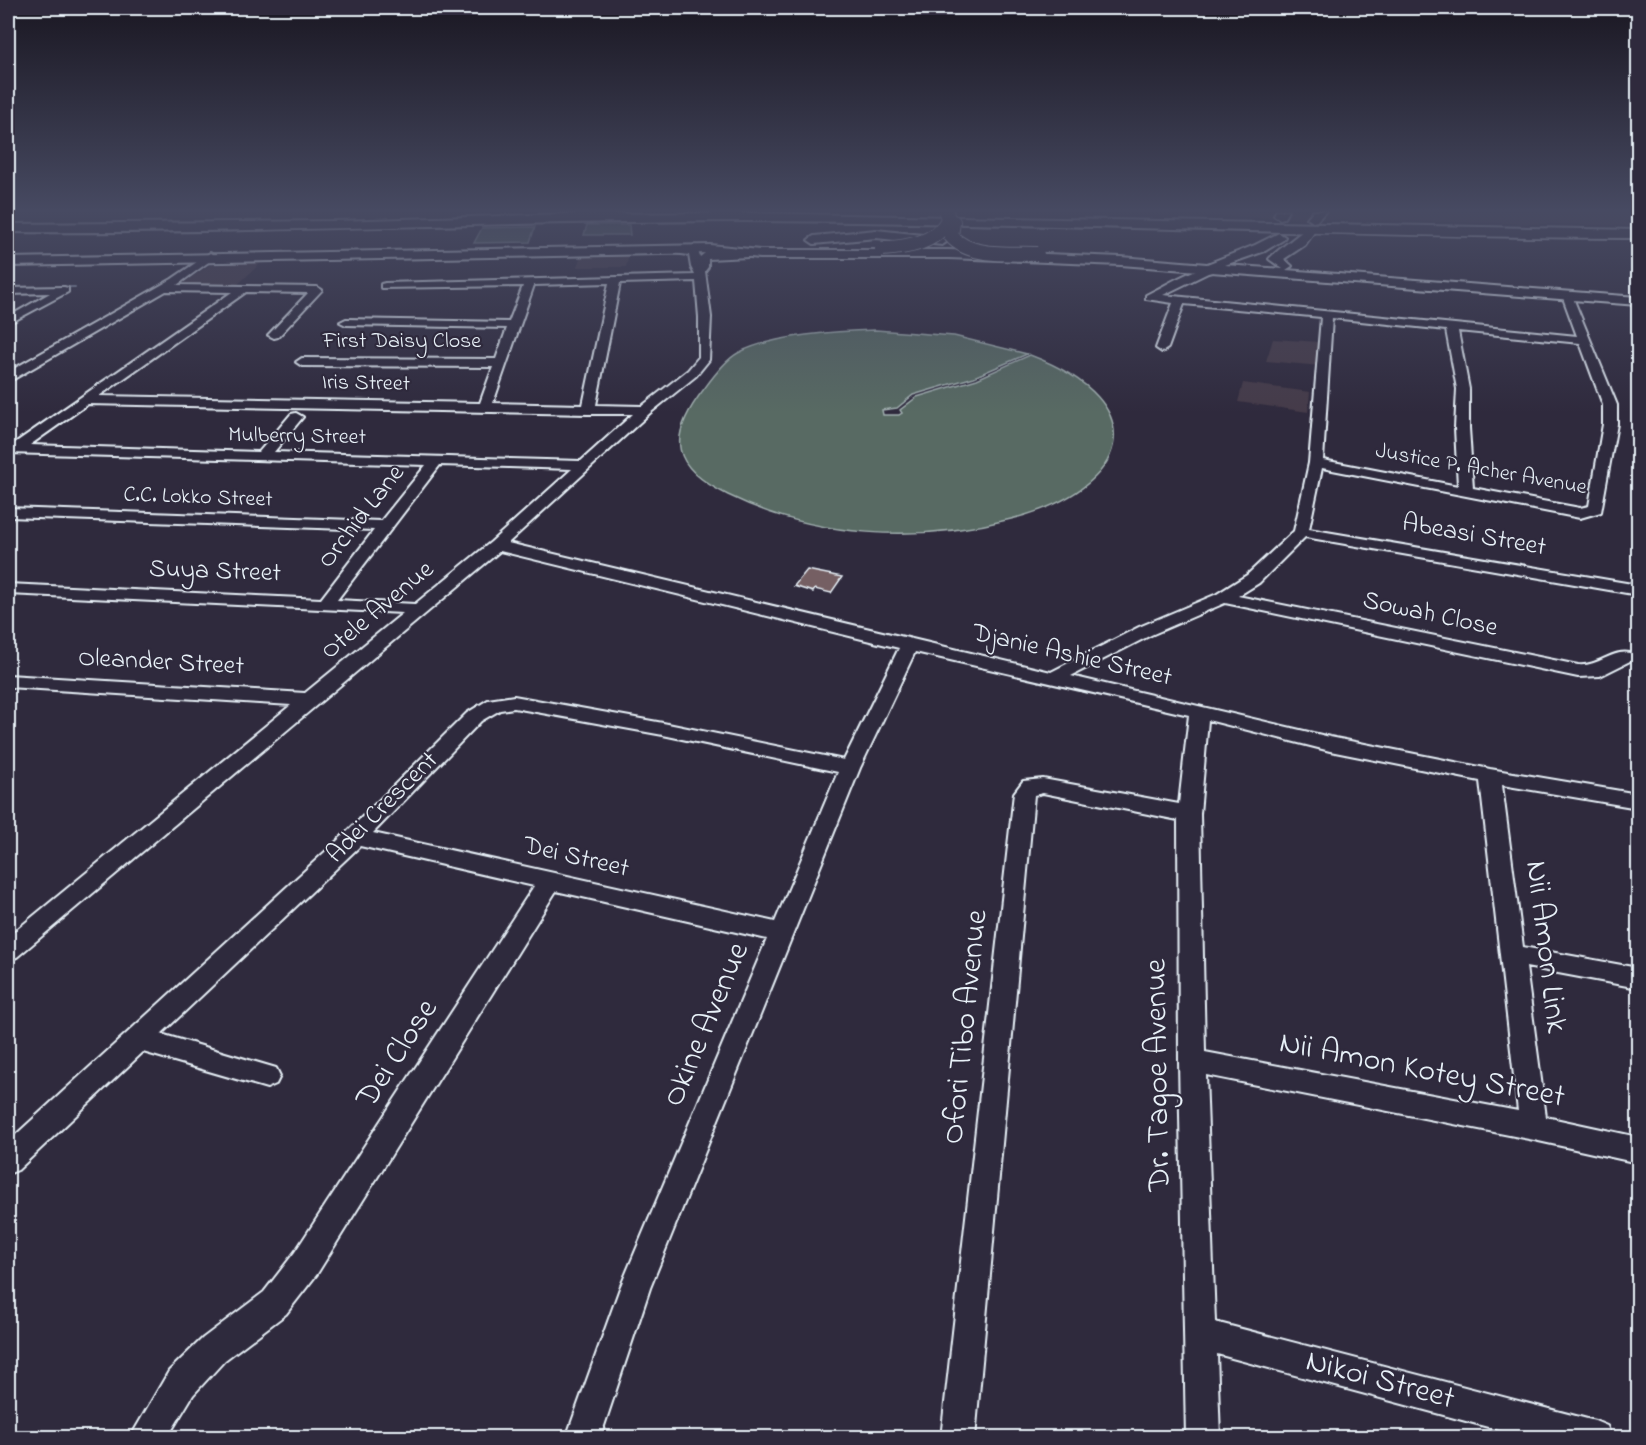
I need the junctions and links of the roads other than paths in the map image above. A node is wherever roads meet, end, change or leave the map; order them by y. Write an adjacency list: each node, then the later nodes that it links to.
1 (177, 278): 10 (street)
2 (637, 278): 7 (street)
3 (701, 278): 31 (street, Otele Avenue)
4 (1189, 278): 15 (street)
5 (1372, 278): 11 (main road)
6 (1378, 278): 11 (main road)
7 (615, 280): 8 (street); 30 (street)
8 (530, 282): 9 (street); 20 (street)
9 (385, 286)
10 (163, 288): 12 (street); 27 (street)
11 (1483, 288): 14 (main road)
12 (242, 290): 22 (street); 28 (street)
13 (8, 291): 18 (street)
14 (1567, 294): 16 (main road); 23 (street, Justice P. Acher Avenue)
15 (1179, 301): 17 (street); 24 (street)
16 (1638, 301)
17 (1327, 315): 21 (street); 36 (street)
18 (8, 321)
19 (346, 322): 20 (street)
20 (513, 325): 26 (street)
21 (1451, 327): 23 (street); 38 (street)
22 (274, 335)
23 (1585, 340): 38 (street, Justice P. Acher Avenue)
24 (1162, 348)
25 (302, 362): 26 (street, First Daisy Close)
26 (502, 363): 29 (street)
27 (8, 376)
28 (87, 400): 29 (street, Iris Street); 33 (street)
29 (485, 407): 30 (street, Iris Street)
30 (588, 410): 31 (street, Iris Street)
31 (645, 410): 37 (street, Otele Avenue)
32 (296, 417): 34 (street)
33 (11, 449): 34 (street, Mulberry Street)
34 (262, 457): 35 (street, Mulberry Street)
35 (436, 462): 37 (street, Mulberry Street); 40 (street, Orchid Lane)
36 (1316, 463): 38 (street, Justice P. Acher Avenue); 41 (street)
37 (585, 465): 42 (street, Otele Avenue)
38 (1466, 491)
39 (8, 512): 40 (street, C.C. Lokko Street)
40 (386, 526): 46 (street, Orchid Lane)
41 (1301, 532): 44 (street, Abeasi Street); 45 (street)
42 (497, 545): 47 (street, Otele Avenue); 48 (street, Djanie Ashie Street)
43 (8, 589): 46 (street, Suya Street)
44 (1638, 590)
45 (1223, 598): 49 (street, Sowah Close); 50 (street)
46 (327, 602): 47 (street, Suya Street)
47 (420, 609): 52 (street, Otele Avenue)
48 (909, 645): 50 (street, Djanie Ashie Street); 54 (street, Okine Avenue)
49 (1624, 657)
50 (1055, 677): 53 (street, Djanie Ashie Street)
51 (8, 681): 52 (street, Oleander Street)
52 (312, 700): 61 (street, Otele Avenue)
53 (1199, 711): 55 (street, Djanie Ashie Street); 57 (street, Dr. Tagoe Avenue)
54 (850, 768): 58 (street, Adei Crescent); 60 (street, Okine Avenue)
55 (1490, 776): 56 (street, Djanie Ashie Street); 62 (street, Nii Amon Link)
56 (1638, 801)
57 (1189, 814): 65 (street, Dr. Tagoe Avenue); 73 (street, Ofori Tibo Avenue)
58 (357, 837): 59 (street, Dei Street); 64 (street, Adei Crescent)
59 (549, 882): 60 (street, Dei Street); 71 (street, Dei Close)
60 (783, 933): 72 (street, Okine Avenue)
61 (8, 950)
62 (1513, 955): 63 (street); 67 (street, Nii Amon Link)
63 (1638, 978)
64 (138, 1039): 66 (street); 69 (street, Adei Crescent)
65 (1192, 1061): 67 (street, Nii Amon Kotey Street); 70 (street, Dr. Tagoe Avenue)
66 (267, 1076)
67 (1534, 1127): 68 (street, Nii Amon Kotey Street)
68 (1638, 1150)
69 (8, 1160)
70 (1200, 1334): 74 (street, Dr. Tagoe Avenue); 75 (street, Nikoi Street)
71 (147, 1437)
72 (583, 1437)
73 (958, 1437)
74 (1203, 1437)
75 (1595, 1437)

